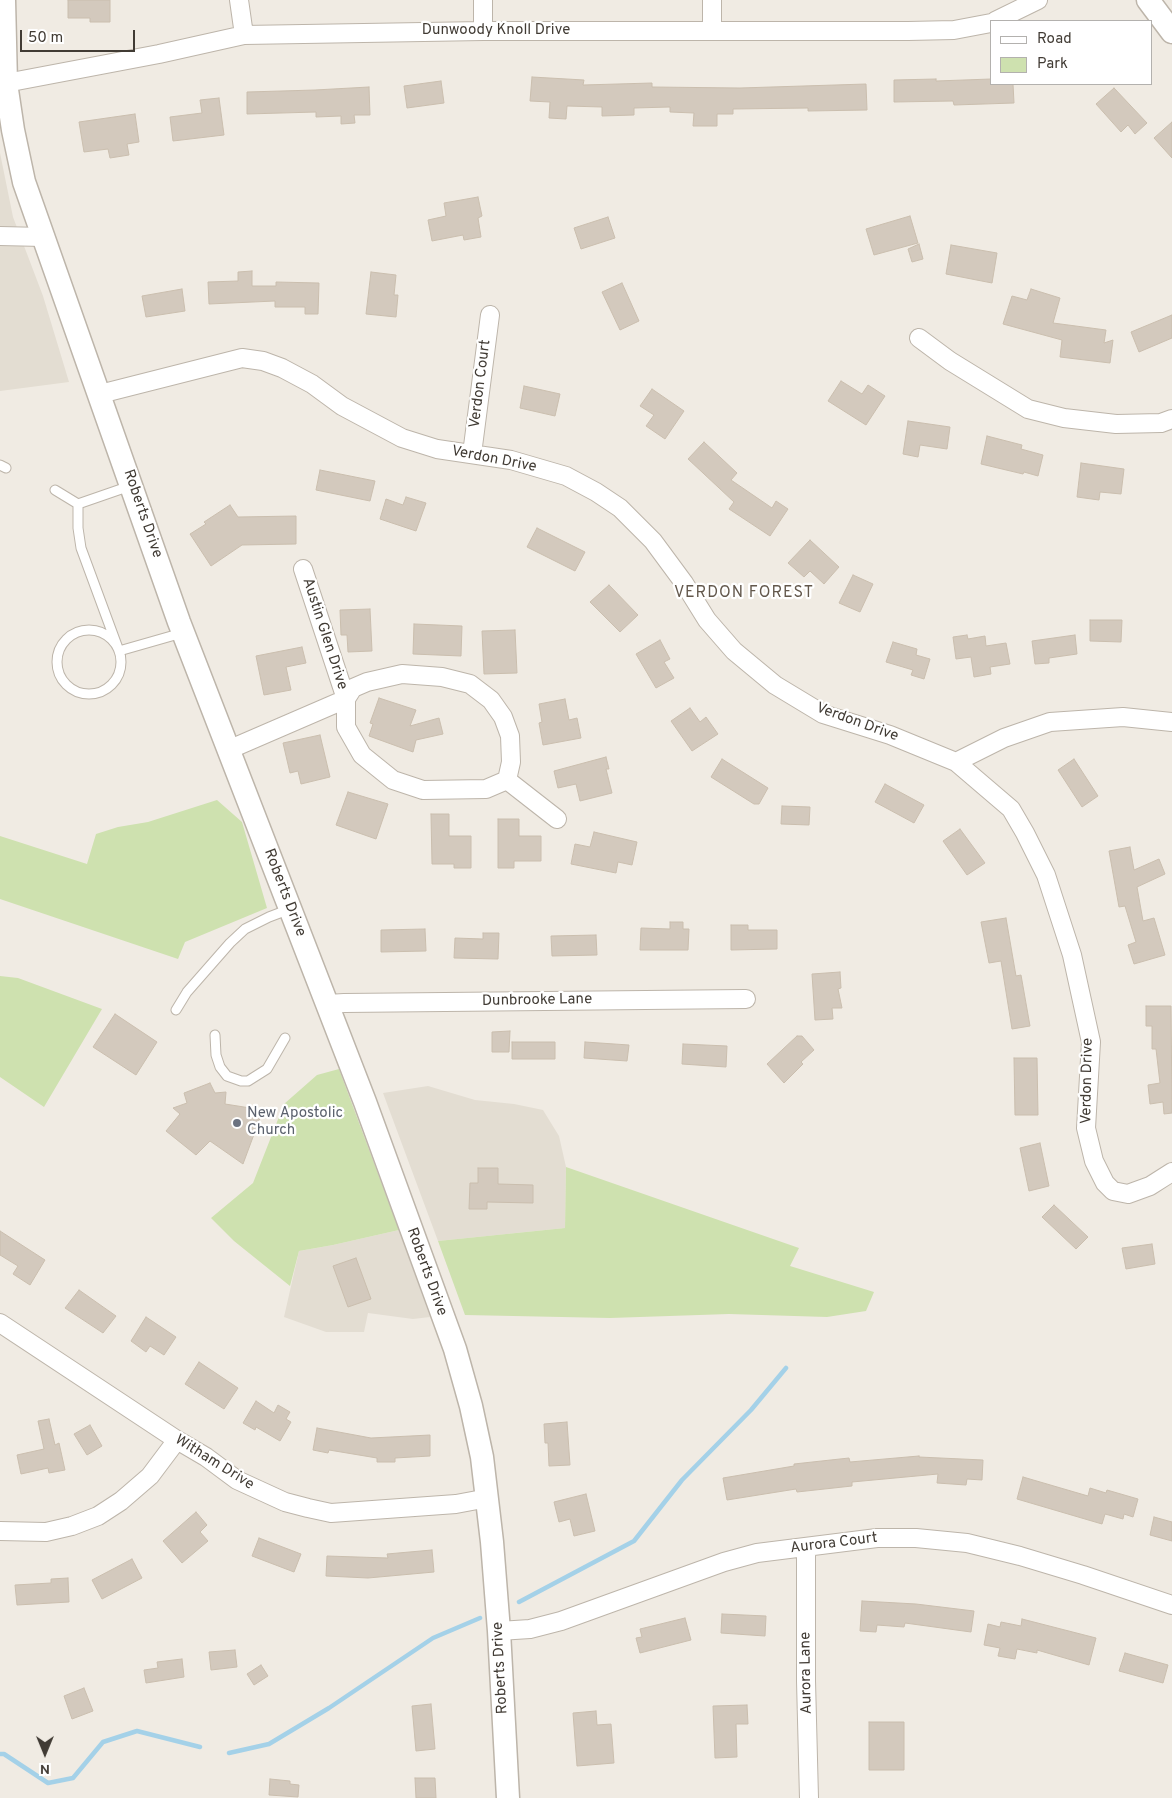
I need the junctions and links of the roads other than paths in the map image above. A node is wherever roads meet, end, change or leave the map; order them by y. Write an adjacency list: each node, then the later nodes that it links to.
1 (4, 0): 13 (street, Roberts Drive)
2 (239, 0): 12 (street)
3 (482, 0): 9 (street)
4 (712, 0): 10 (street)
5 (1038, 0): 7 (street)
6 (1148, 0): 11 (street)
7 (996, 20)
8 (990, 23): 10 (street, Dunwoody Knoll Drive)
9 (483, 30): 10 (street, Dunwoody Knoll Drive); 12 (street, Dunwoody Knoll Drive)
10 (712, 30)
11 (1172, 32)
12 (244, 35): 13 (street, Dunwoody Knoll Drive)
13 (6, 83): 15 (street, Roberts Drive)
14 (0, 236): 15 (street)
15 (43, 237): 18 (street, Roberts Drive)
16 (490, 315): 20 (street, Verdon Court)
17 (919, 338): 19 (street)
18 (100, 394): 20 (street, Verdon Drive); 21 (street, Roberts Drive)
19 (1172, 419)
20 (472, 454): 30 (street, Verdon Drive)
21 (132, 485): 23 (lane); 25 (street, Roberts Drive)
22 (55, 490): 23 (lane)
23 (78, 504): 26 (lane)
24 (303, 569): 27 (street, Austin Glen Drive)
25 (183, 633): 26 (lane); 29 (street, Roberts Drive)
26 (119, 651): 26 (lane)
27 (346, 700): 29 (street, Austin Glen Drive); 31 (street, Austin Glen Drive); 31 (street, Austin Glen Drive)
28 (1172, 722): 30 (street)
29 (228, 750): 33 (street, Roberts Drive)
30 (956, 762): 39 (street, Verdon Drive)
31 (506, 780): 32 (street)
32 (557, 819)
33 (290, 909): 35 (street, Roberts Drive); 36 (lane)
34 (746, 999): 35 (street, Dunbrooke Lane)
35 (328, 1004): 42 (street, Roberts Drive)
36 (176, 1010)
37 (215, 1036): 38 (lane)
38 (286, 1038)
39 (1172, 1172)
40 (0, 1323): 41 (street, Witham Drive)
41 (177, 1440): 42 (street, Witham Drive); 43 (street)
42 (488, 1498): 46 (street, Roberts Drive)
43 (0, 1531)
44 (806, 1548): 45 (street, Aurora Court); 46 (street, Aurora Court); 48 (street, Aurora Lane)
45 (1172, 1605)
46 (499, 1631): 47 (street, Roberts Drive)
47 (508, 1798)
48 (809, 1798)

